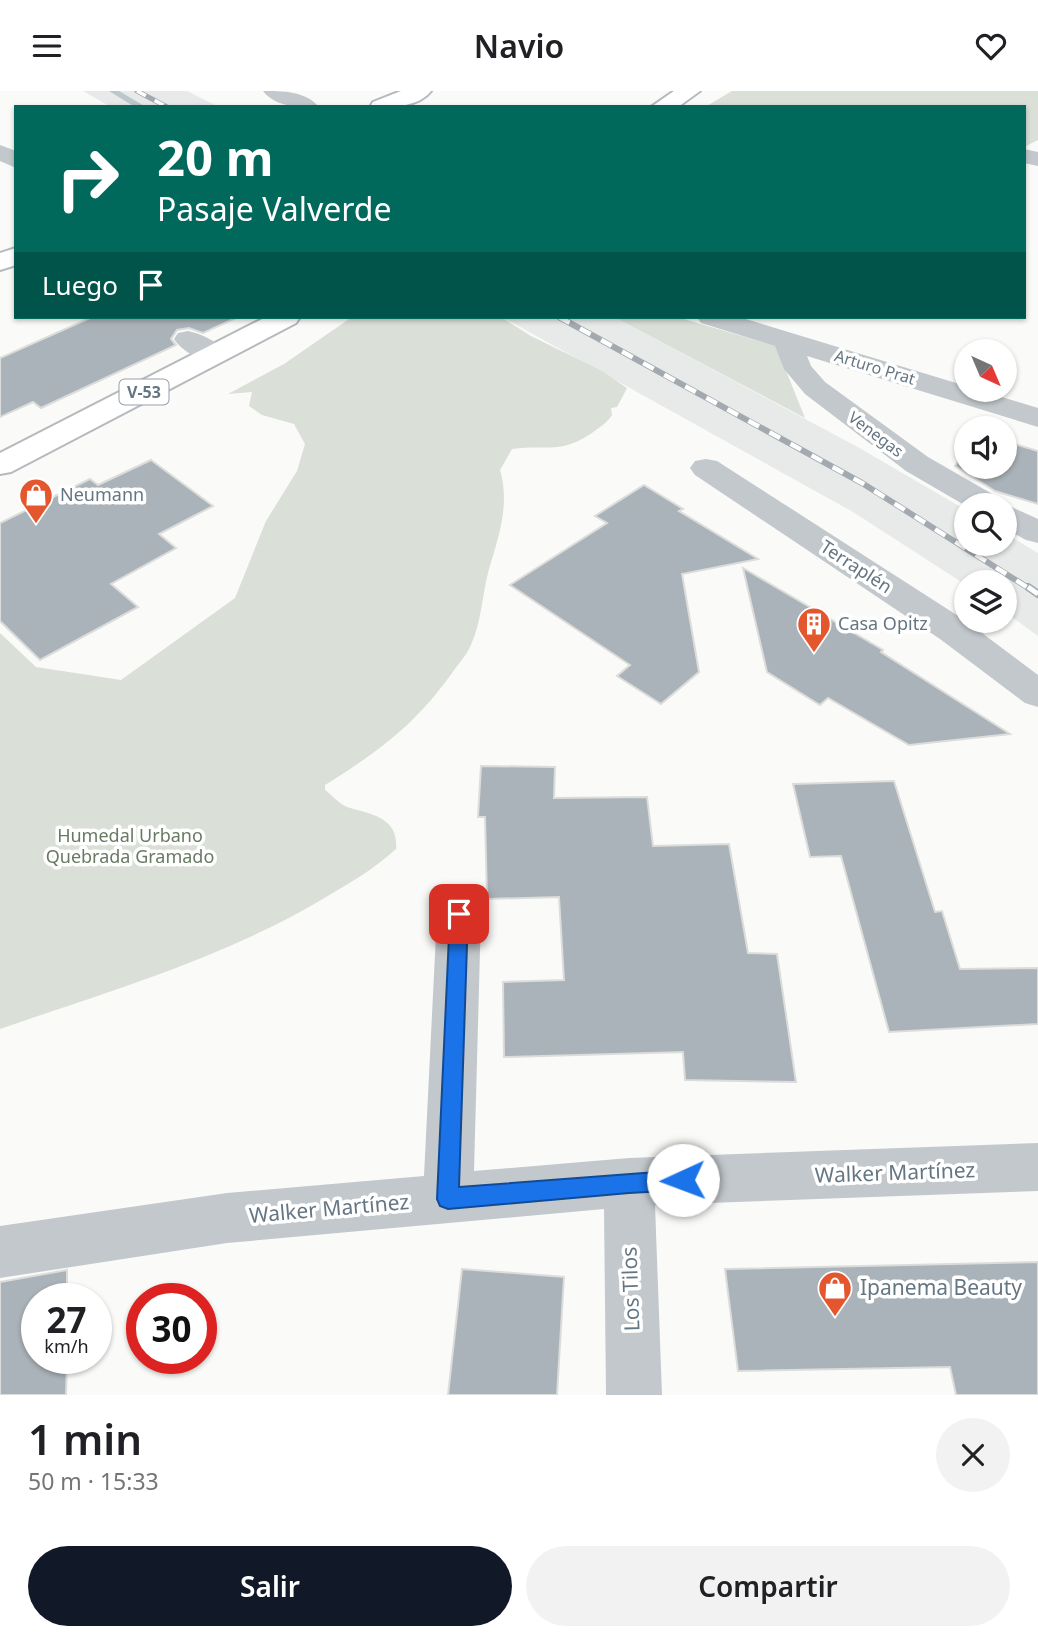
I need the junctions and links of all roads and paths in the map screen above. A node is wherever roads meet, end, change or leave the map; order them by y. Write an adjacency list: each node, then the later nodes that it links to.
1 (274, 91): 4 (street)
2 (420, 91): 5 (main road)
3 (688, 91): 6 (main road)
4 (304, 105)
5 (386, 105)
6 (665, 105)
7 (282, 319): 11 (main road, V-53)
8 (718, 319): 10 (street, Arturo Prat)
9 (188, 339): 11 (street)
10 (786, 339): 12 (street, Arturo Prat); 15 (street, Venegas)
11 (215, 355): 13 (main road, V-53)
12 (1038, 418)
13 (0, 465)
14 (706, 468): 18 (street, Terraplén)
15 (967, 493)
16 (1017, 521): 17 (street)
17 (1038, 533)
18 (1038, 694)
19 (459, 914): 22 (street)
20 (1038, 1167): 21 (street, Walker Martínez)
21 (629, 1182): 22 (street, Walker Martínez); 24 (street, Los Tilos)
22 (448, 1199): 23 (street, Walker Martínez)
23 (0, 1252)
24 (635, 1395)

